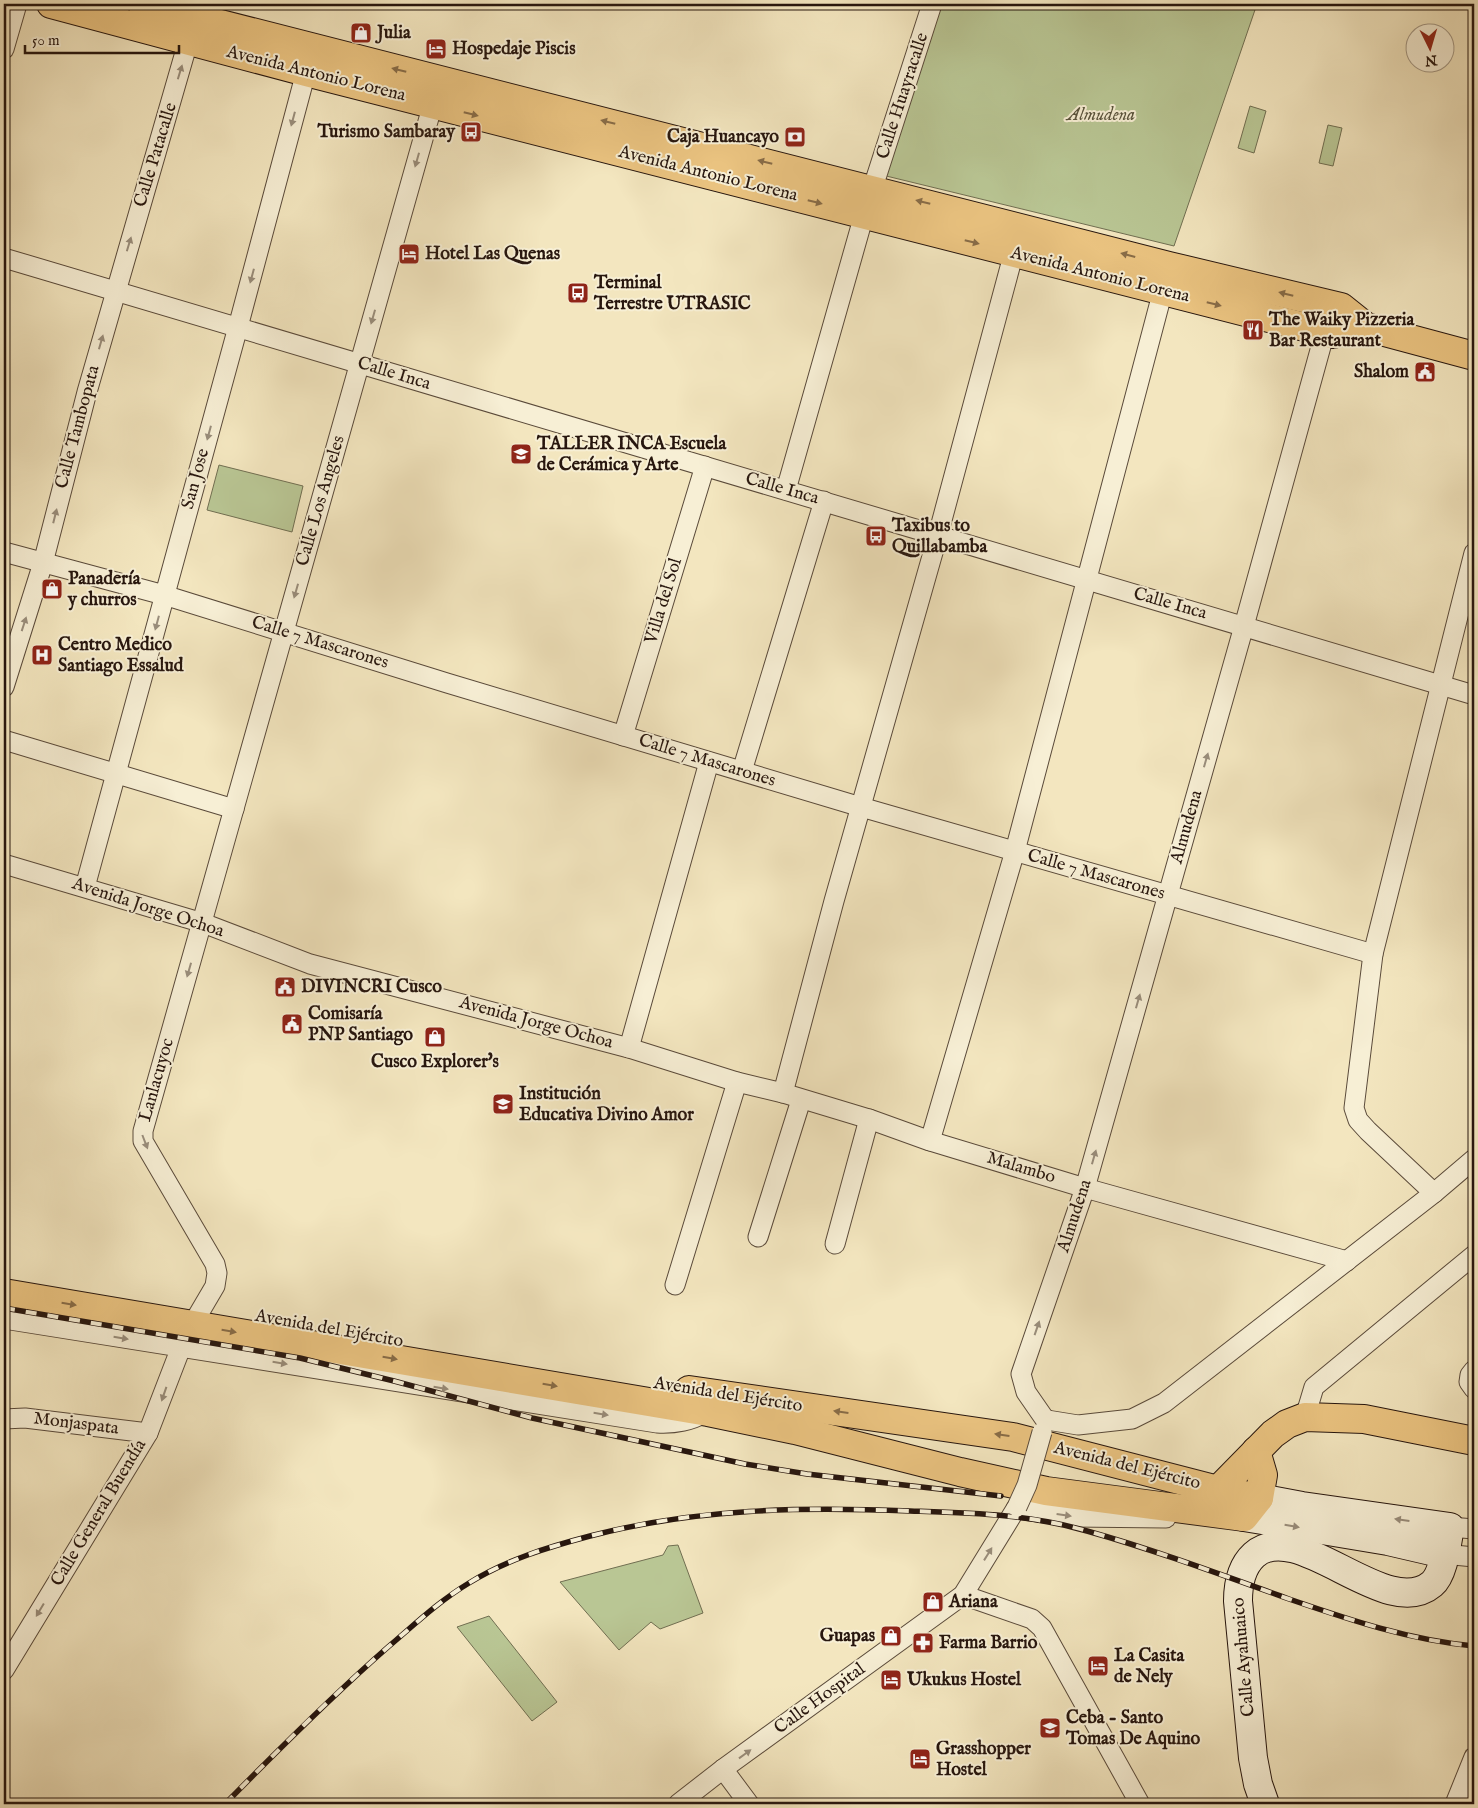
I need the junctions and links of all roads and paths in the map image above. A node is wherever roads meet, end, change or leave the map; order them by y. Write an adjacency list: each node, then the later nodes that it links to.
1 (17, 4): 6 (street)
2 (51, 4): 5 (main road, Avenida Antonio Lorena)
3 (142, 4): 5 (main road, Avenida Antonio Lorena)
4 (932, 4): 9 (street, Calle Huayracalle)
5 (195, 21): 7 (main road, Avenida Antonio Lorena); 8 (main road, Avenida Antonio Lorena, one-way to 5); 15 (street, Calle Patacalle, one-way to 5)
6 (4, 48)
7 (306, 72): 8 (main road, Avenida Antonio Lorena); 17 (street, San Jose, one-way to 17)
8 (436, 92): 9 (main road, Avenida Antonio Lorena, one-way to 8); 10 (main road, Avenida Antonio Lorena, one-way to 10); 21 (street, Calle Los Angeles, one-way to 21)
9 (872, 189): 10 (street, Calle Huayracalle); 11 (main road, Avenida Antonio Lorena, one-way to 9)
10 (864, 215): 12 (main road, Avenida Antonio Lorena, one-way to 12); 23 (street, Calle Huayracalle)
11 (1021, 227): 12 (street); 14 (main road, Avenida Antonio Lorena, one-way to 11)
12 (1014, 253): 14 (main road, Avenida Antonio Lorena); 25 (street)
13 (4, 258): 15 (street, Calle Inca)
14 (1166, 278): 16 (main road, Avenida Antonio Lorena, one-way to 14); 19 (main road, Avenida Antonio Lorena, one-way to 19); 29 (street)
15 (115, 291): 17 (street, Calle Inca); 28 (street, Calle Tambopata, one-way to 15)
16 (1333, 305): 18 (main road, Avenida Antonio Lorena); 19 (street, Almudena)
17 (238, 327): 21 (street, Calle Inca); 30 (street, San Jose, one-way to 30)
18 (1366, 327): 19 (main road, Avenida Antonio Lorena); 20 (main road, Avenida Antonio Lorena)
19 (1324, 332): 31 (street, Almudena)
20 (1474, 356)
21 (360, 364): 22 (street, Calle Inca); 32 (street, Calle Los Angeles, one-way to 32)
22 (705, 466): 23 (street, Calle Inca); 36 (street, Villa del Sol)
23 (786, 490): 24 (street, Calle Inca)
24 (824, 501): 25 (street, Calle Inca); 39 (street)
25 (938, 535): 29 (street, Calle Inca); 41 (street)
26 (4, 552): 28 (street, Calle 7 Mascarones)
27 (1474, 553): 33 (street)
28 (43, 563): 30 (street, Calle 7 Mascarones); 34 (street, Calle Tambopata, one-way to 28)
29 (1088, 580): 31 (street, Calle Inca); 43 (street)
30 (164, 595): 32 (street, Calle 7 Mascarones); 40 (street, San Jose, one-way to 40)
31 (1244, 626): 33 (street, Calle Inca); 46 (street, Almudena, one-way to 31)
32 (284, 632): 36 (street, Calle 7 Mascarones); 42 (street, Calle Los Angeles)
33 (1441, 685): 35 (street, Calle Inca); 48 (street)
34 (4, 687)
35 (1474, 695)
36 (623, 736): 38 (street, Calle 7 Mascarones)
37 (4, 740): 40 (street)
38 (709, 762): 39 (street, Calle 7 Mascarones); 49 (street)
39 (742, 771): 41 (street, Calle 7 Mascarones)
40 (115, 773): 42 (street); 45 (street, San Jose)
41 (861, 807): 43 (street, Calle 7 Mascarones); 51 (street)
42 (234, 809): 47 (street, Calle Los Angeles)
43 (1015, 851): 46 (street, Calle 7 Mascarones); 54 (street)
44 (4, 864): 45 (street, Avenida Jorge Ochoa)
45 (85, 887): 47 (street, Avenida Jorge Ochoa)
46 (1168, 896): 48 (street, Calle 7 Mascarones); 56 (street, Almudena, one-way to 46)
47 (203, 923): 49 (street, Avenida Jorge Ochoa); 66 (street, Lanlacuyoc, one-way to 66)
48 (1373, 954): 57 (street)
49 (629, 1048): 50 (street, Avenida Jorge Ochoa)
50 (737, 1082): 51 (street, Avenida Jorge Ochoa); 63 (street)
51 (783, 1093): 52 (street, Malambo)
52 (801, 1100): 53 (street, Malambo); 58 (street)
53 (869, 1119): 54 (street, Malambo); 59 (street)
54 (930, 1141): 56 (street, Malambo)
55 (1474, 1159): 57 (street)
56 (1086, 1188): 61 (street, Malambo); 71 (street, Almudena, one-way to 56)
57 (1434, 1193): 61 (street)
58 (758, 1237)
59 (835, 1244)
60 (1474, 1255): 69 (street)
61 (1347, 1261): 71 (street)
62 (4, 1276): 66 (main road, Avenida del Ejército)
63 (675, 1285)
64 (4, 1293): 66 (main road, Avenida del Ejército, one-way to 66)
65 (4, 1319): 66 (street, Avenida del Ejército, one-way to 66)
66 (191, 1326): 72 (street, Calle General Buendía, one-way to 72); 75 (main road, Avenida del Ejército, one-way to 75); 75 (main road, Avenida del Ejército, one-way to 66)
67 (1474, 1370): 68 (street)
68 (1474, 1389)
69 (1305, 1417): 73 (main road); 74 (main road)
70 (4, 1419): 72 (street, Monjaspata)
71 (1045, 1426): 76 (street, bridge)
72 (148, 1433): 82 (street, Calle General Buendía, one-way to 82)
73 (1474, 1441)
74 (1256, 1451): 75 (main road); 77 (main road)
75 (1217, 1502): 77 (main road, Avenida del Ejército)
76 (1016, 1508): 77 (street, one-way to 77); 81 (street, one-way to 76)
77 (1251, 1508): 78 (main road, Avenida del Ejército, one-way to 77); 79 (main road, Avenida del Ejército, one-way to 79)
78 (1462, 1528): 79 (main road, Calle Ayahuaico)
79 (1444, 1554): 80 (street); 88 (main road, Calle Ayahuaico)
80 (1474, 1557)
81 (962, 1595): 84 (street, Calle Hospital, one-way to 81); 87 (street)
82 (4, 1670)
83 (1474, 1756): 89 (street)
84 (723, 1769): 85 (street, Calle Hospital); 86 (street)
85 (678, 1804)
86 (749, 1804)
87 (1140, 1804)
88 (1265, 1804)
89 (1455, 1804)

